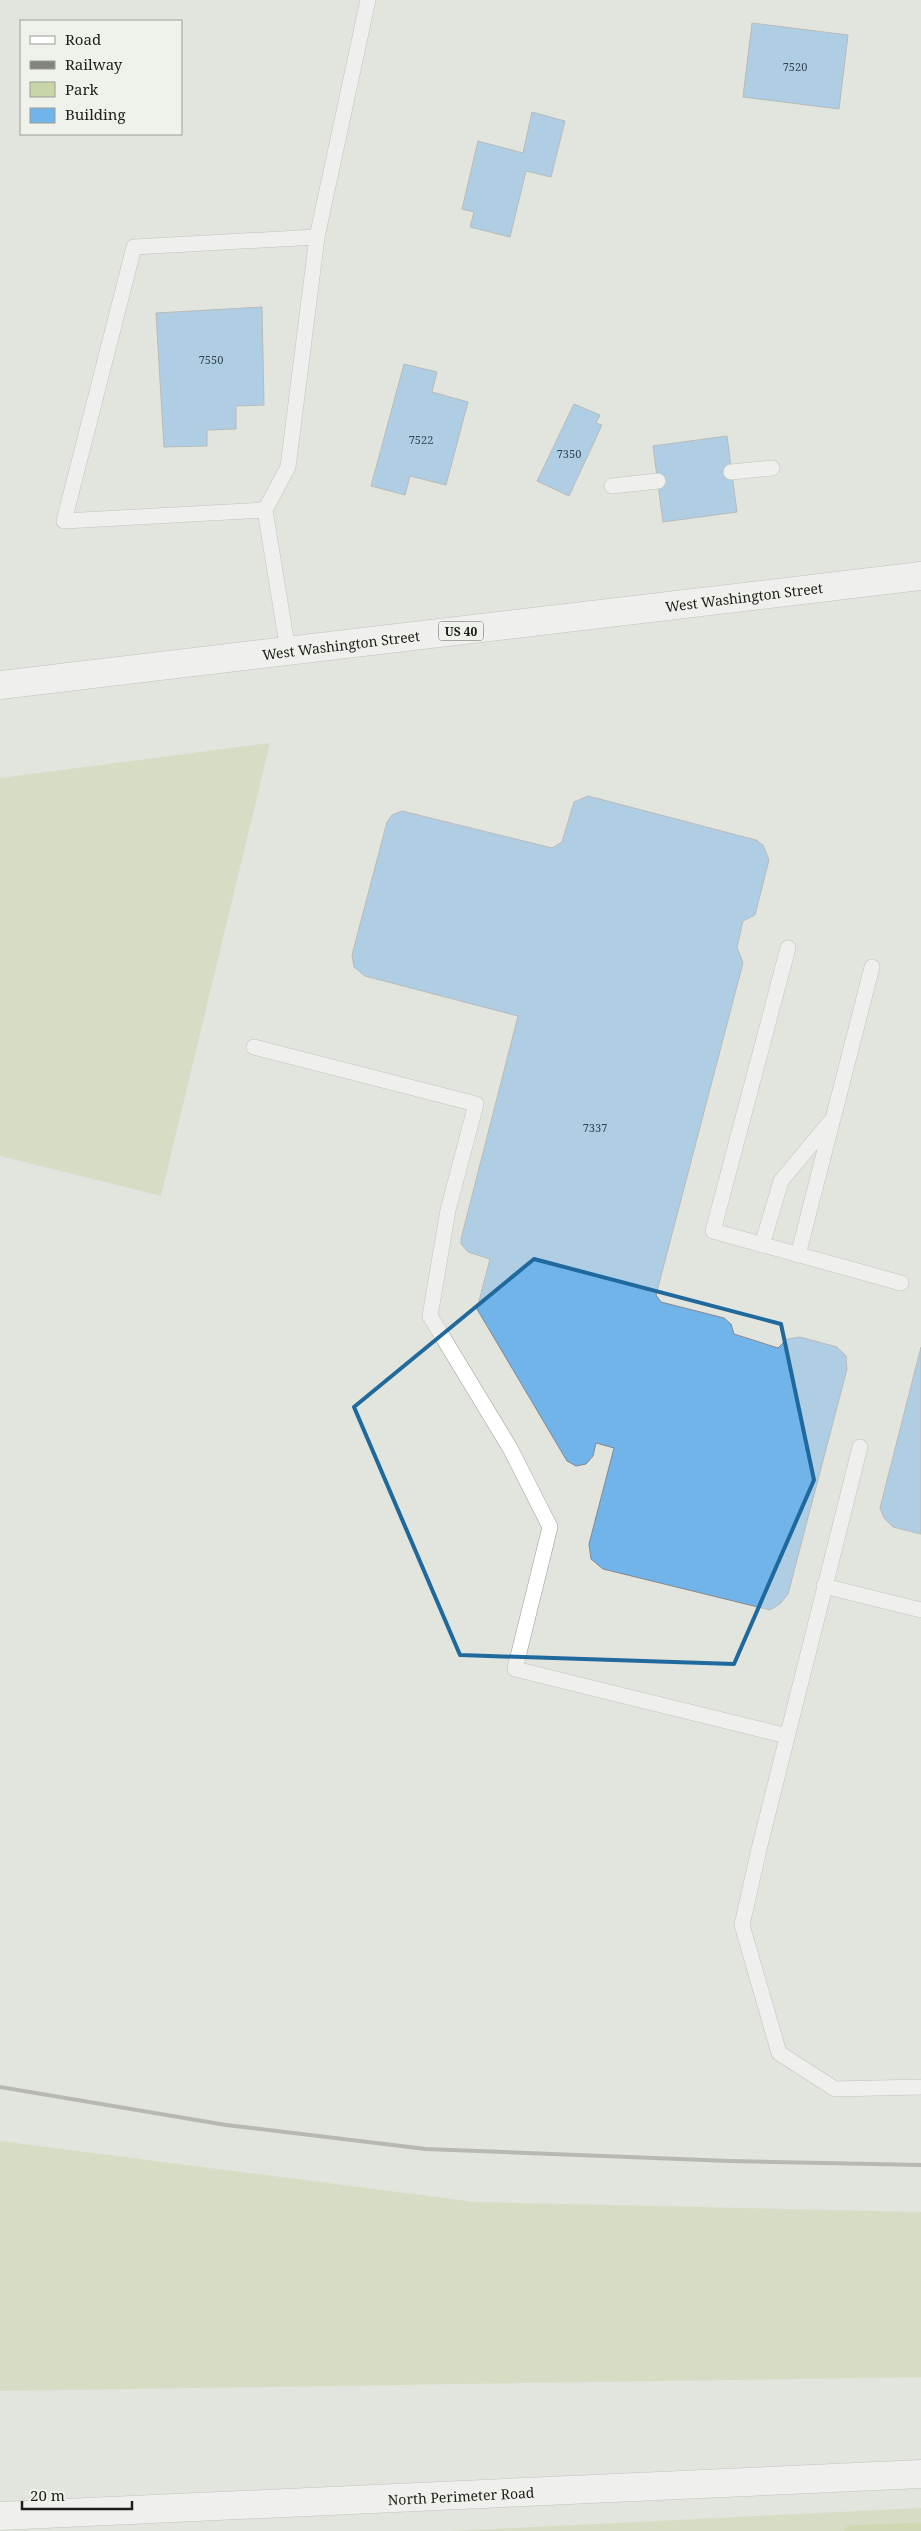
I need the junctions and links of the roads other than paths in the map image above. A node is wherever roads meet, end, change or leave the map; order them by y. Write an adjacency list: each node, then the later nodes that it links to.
1 (368, 0): 2 (lane)
2 (317, 237): 7 (lane); 7 (lane)
3 (772, 468): 4 (lane)
4 (731, 472)
5 (658, 481): 6 (lane)
6 (612, 486)
7 (265, 510): 9 (lane)
8 (921, 576): 9 (main road, West Washington Street / US 40)
9 (288, 651): 10 (main road, West Washington Street / US 40)
10 (0, 685)
11 (788, 948): 15 (lane)
12 (872, 967): 14 (lane)
13 (254, 1047): 21 (lane)
14 (834, 1117): 15 (lane); 16 (lane)
15 (762, 1245): 16 (lane)
16 (798, 1255): 17 (lane)
17 (901, 1283)
18 (860, 1447): 19 (lane)
19 (824, 1586): 20 (lane); 21 (lane)
20 (921, 1610)
21 (787, 1736): 22 (lane)
22 (921, 2087)
23 (921, 2474): 24 (main road, North Perimeter Road)
24 (0, 2516)

